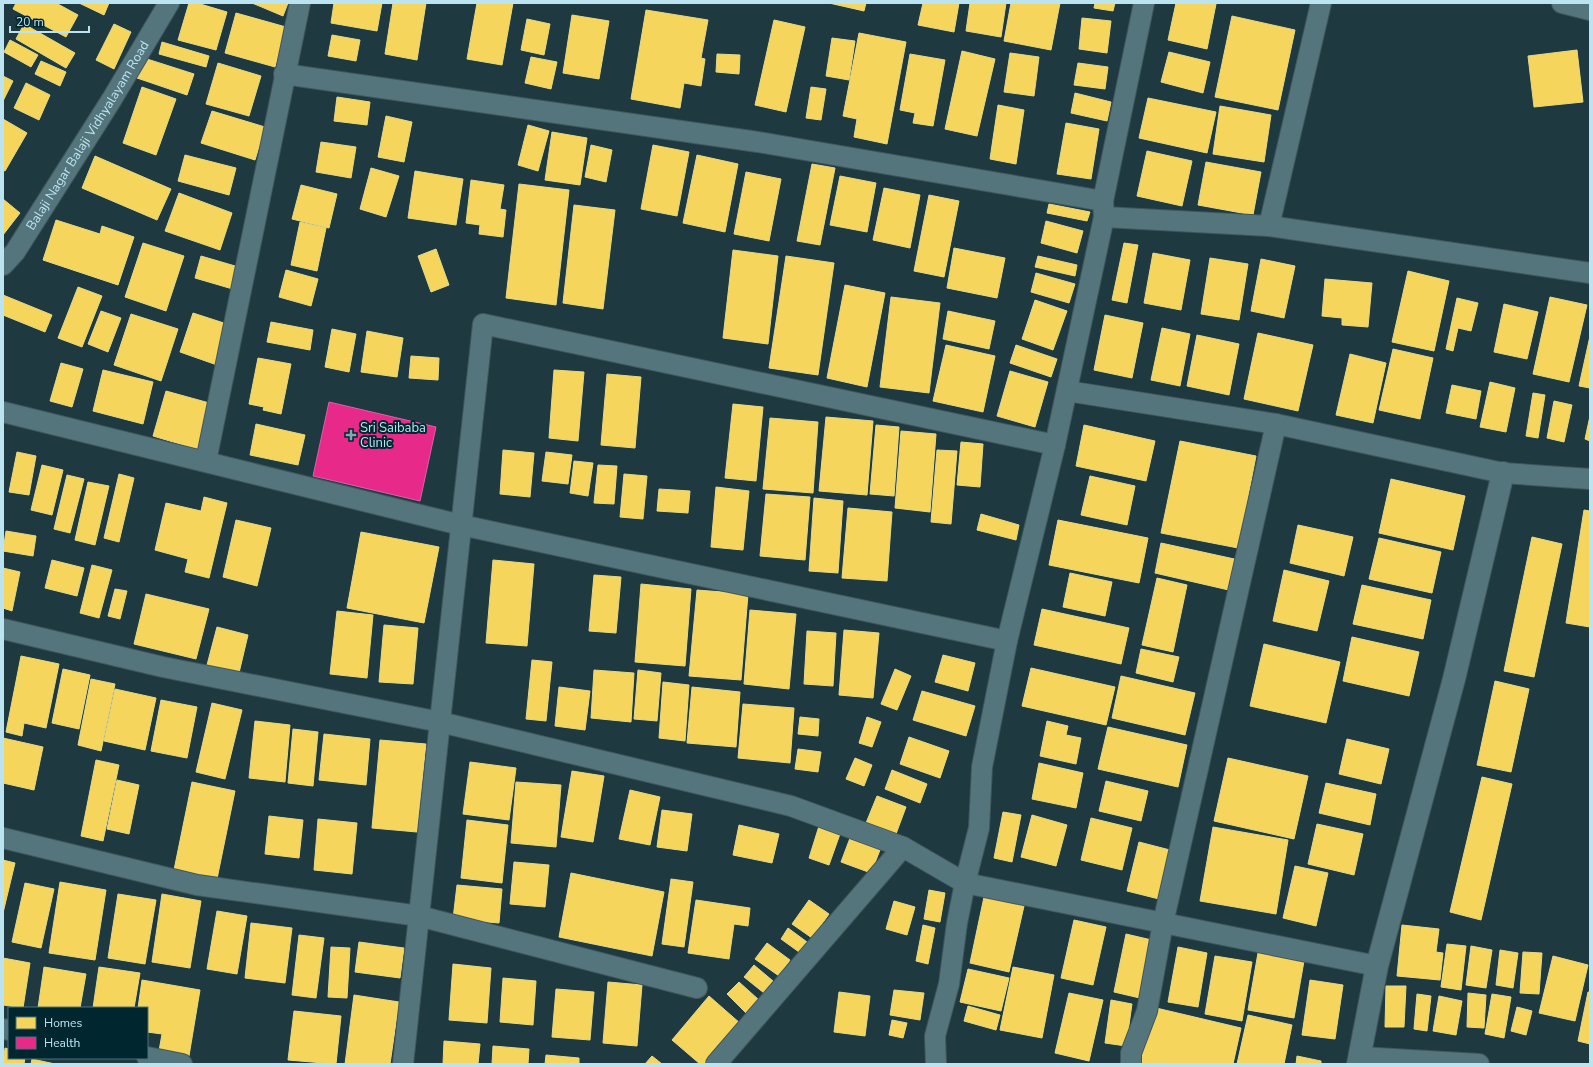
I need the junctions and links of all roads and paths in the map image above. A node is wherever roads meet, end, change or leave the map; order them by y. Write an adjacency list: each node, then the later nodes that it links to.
1 (168, 3): 10 (street, Balaji Nagar Balaji Vidhyalayam Road)
2 (300, 3): 7 (street)
3 (1144, 3): 8 (street)
4 (1321, 3): 9 (street)
5 (1562, 3): 6 (street)
6 (1590, 10)
7 (284, 74): 8 (street); 16 (street)
8 (1104, 209): 9 (street); 12 (street)
9 (1270, 226): 11 (street)
10 (3, 265)
11 (1590, 273)
12 (1067, 391): 14 (street); 15 (street)
13 (3, 412): 16 (street)
14 (1276, 424): 17 (street); 27 (street)
15 (1055, 445): 19 (street); 21 (street)
16 (206, 461): 19 (street)
17 (1504, 473): 18 (street); 28 (street)
18 (1590, 479)
19 (461, 525): 21 (street); 22 (street)
20 (3, 629): 22 (street)
21 (1007, 640): 25 (street)
22 (440, 722): 24 (street); 26 (street)
23 (3, 838): 26 (street)
24 (903, 847): 25 (street); 34 (street)
25 (965, 883): 27 (street); 35 (street)
26 (419, 916): 29 (street); 33 (street)
27 (1163, 923): 28 (street); 36 (street)
28 (1377, 966): 31 (street)
29 (697, 988)
30 (148, 1057): 32 (street)
31 (1359, 1060): 37 (street)
32 (182, 1064)
33 (403, 1064)
34 (716, 1064)
35 (936, 1064)
36 (1132, 1064)
37 (1479, 1064)

